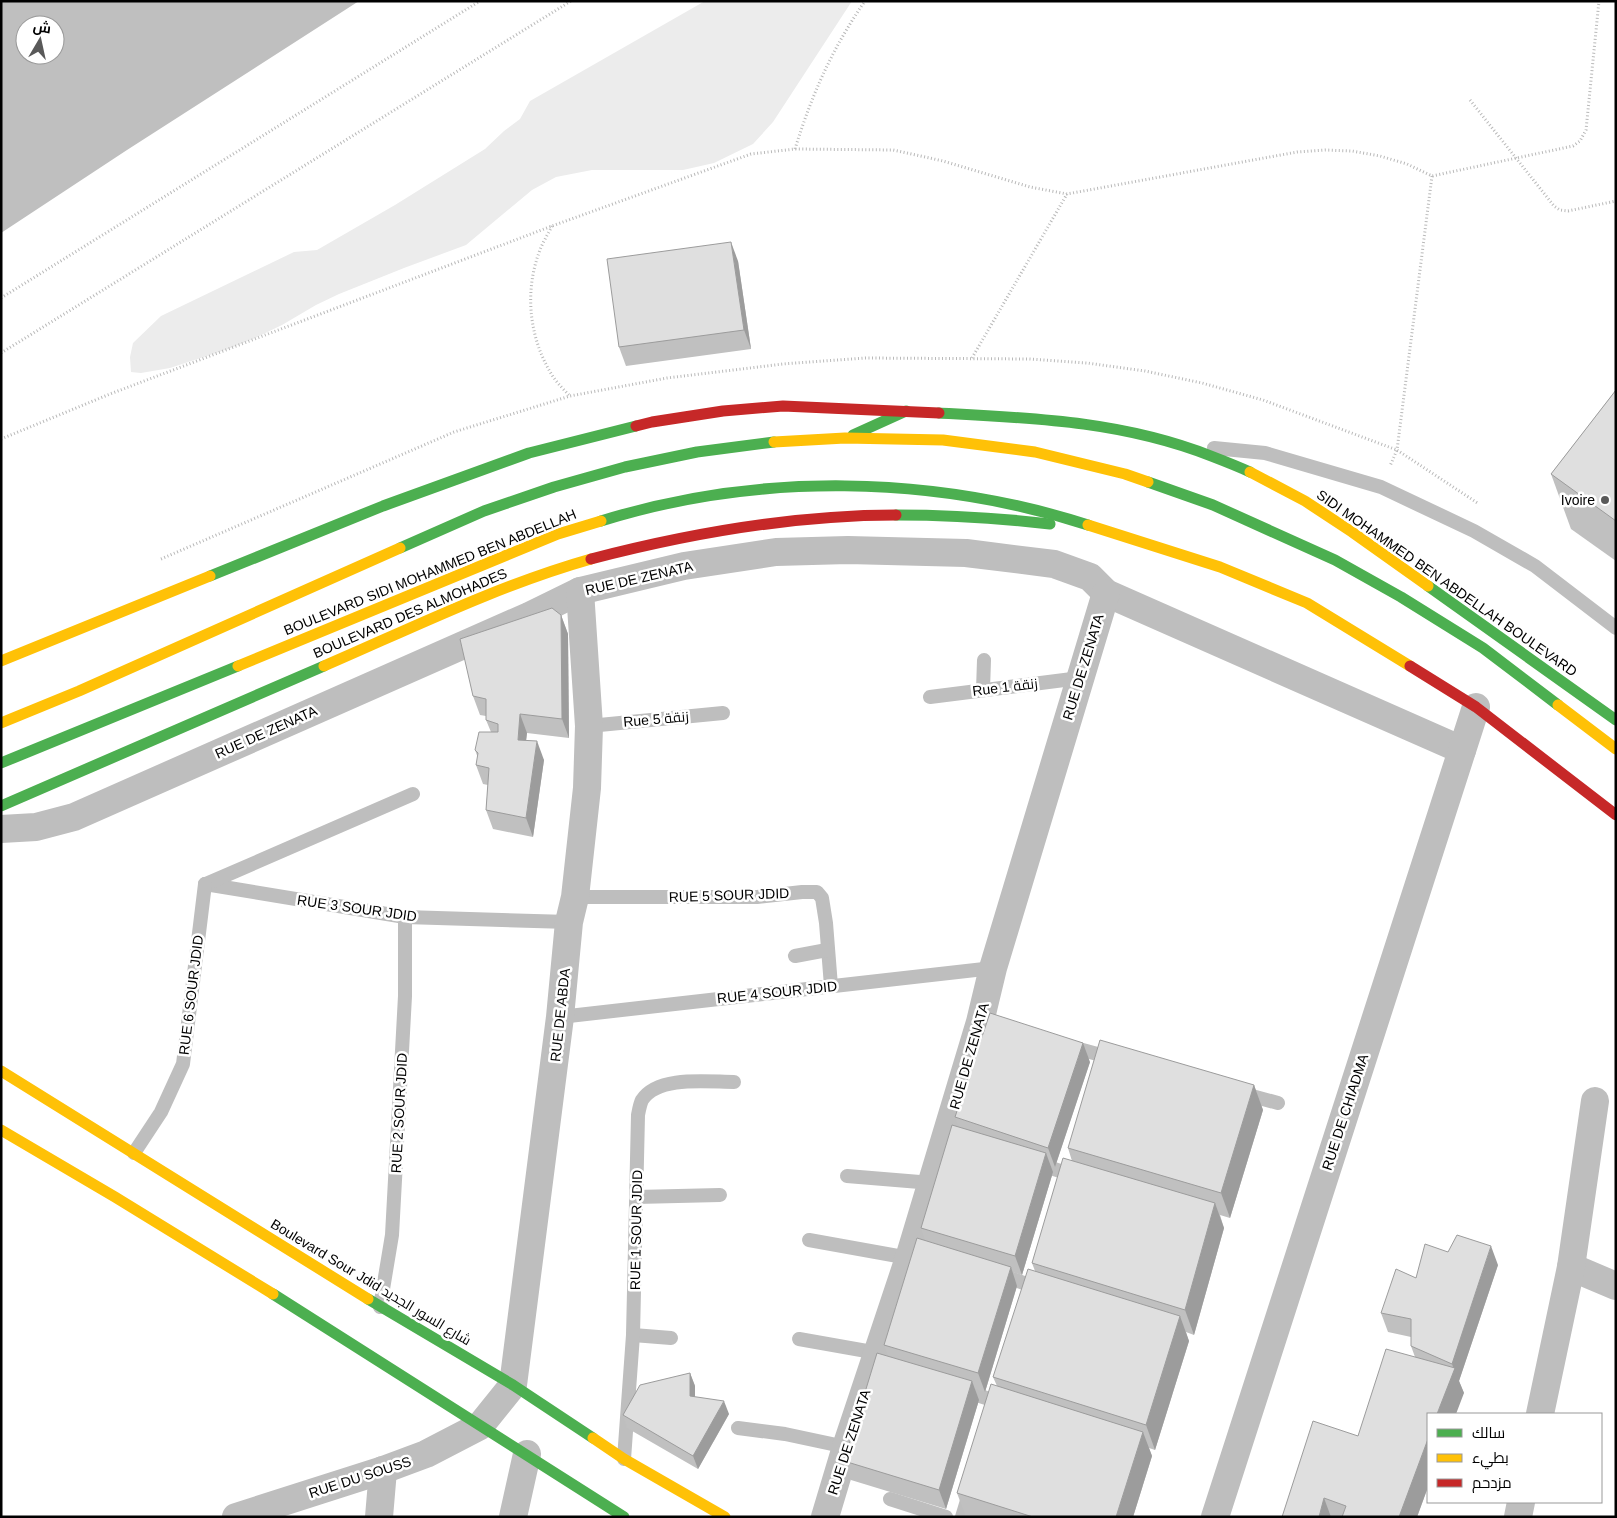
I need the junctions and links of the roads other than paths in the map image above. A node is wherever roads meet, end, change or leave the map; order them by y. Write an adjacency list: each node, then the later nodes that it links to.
1 (906, 411): 2 (main road); 3 (main road, SIDI MOHAMMED BEN ABDELLAH BOULEVARD); 8 (main road)
2 (845, 438): 16 (main road, BOULEVARD SIDI MOHAMMED BEN ABDELLAH); 18 (main road, BOULEVARD SIDI MOHAMMED BEN ABDELLAH)
3 (1180, 444): 7 (lane); 15 (main road, SIDI MOHAMMED BEN ABDELLAH BOULEVARD)
4 (1119, 534): 13 (main road, BOULEVARD SIDI MOHAMMED BEN ABDELLAH); 20 (main road, BOULEVARD SIDI MOHAMMED BEN ABDELLAH); 22 (main road, BOULEVARD DES ALMOHADES)
5 (580, 591): 6 (street, RUE DE ZENATA); 17 (street, RUE DE ABDA); 24 (street, RUE DE ZENATA)
6 (1106, 593): 10 (street, RUE DE ZENATA); 19 (street, RUE DE ZENATA)
7 (1616, 628)
8 (1, 660)
9 (984, 660): 11 (lane)
10 (1080, 678): 11 (lane, Rue 1 زنقة); 30 (street, RUE DE ZENATA)
11 (982, 690): 12 (lane, Rue 1 زنقة)
12 (930, 697)
13 (1476, 707): 19 (street, RUE DE CHIADMA); 23 (main road, BOULEVARD SIDI MOHAMMED BEN ABDELLAH)
14 (723, 713): 17 (lane, Rue 5 زنقة)
15 (1616, 720)
16 (1, 723)
17 (589, 726): 26 (street, RUE DE ABDA)
18 (1616, 749)
19 (1462, 750): 80 (street, RUE DE CHIADMA)
20 (1, 763)
21 (413, 794): 25 (lane)
22 (1, 806)
23 (1616, 815)
24 (1, 829)
25 (205, 884): 27 (lane, RUE 3 SOUR JDID); 41 (lane, RUE 6 SOUR JDID)
26 (572, 910): 27 (lane, RUE 3 SOUR JDID); 28 (lane, RUE 5 SOUR JDID); 32 (street, RUE DE ABDA)
27 (405, 917): 54 (lane, RUE 2 SOUR JDID)
28 (827, 950): 29 (lane); 31 (lane, RUE 5 SOUR JDID)
29 (795, 956)
30 (993, 968): 31 (lane, RUE 4 SOUR JDID); 45 (street, RUE DE ZENATA)
31 (831, 986): 32 (lane, RUE 4 SOUR JDID)
32 (560, 1016): 59 (street, RUE DE ABDA)
33 (1052, 1042): 34 (lane)
34 (1125, 1062)
35 (1, 1071): 41 (main road, Boulevard Sour Jdid شارع السور الجديد)
36 (734, 1082): 47 (lane, RUE 1 SOUR JDID)
37 (1230, 1090): 39 (lane)
38 (1595, 1101): 50 (street)
39 (1278, 1103)
40 (1, 1130): 63 (main road)
41 (134, 1153): 54 (main road, Boulevard Sour Jdid شارع السور الجديد)
42 (1023, 1159): 44 (lane)
43 (847, 1176): 45 (lane)
44 (1086, 1179)
45 (932, 1183): 49 (street, RUE DE ZENATA)
46 (720, 1195): 47 (lane)
47 (636, 1197): 55 (lane, RUE 1 SOUR JDID)
48 (809, 1240): 49 (lane)
49 (909, 1258): 58 (street, RUE DE ZENATA)
50 (1571, 1266): 52 (street); 62 (street)
51 (982, 1268): 53 (lane)
52 (1616, 1286)
53 (1051, 1292)
54 (380, 1307): 59 (main road, Boulevard Sour Jdid شارع السور الجديد)
55 (633, 1335): 56 (lane); 67 (lane, RUE 1 SOUR JDID)
56 (671, 1338)
57 (799, 1339): 58 (lane)
58 (878, 1353): 65 (street, RUE DE ZENATA)
59 (513, 1385): 63 (street); 67 (main road, Boulevard Sour Jdid شارع السور الجديد)
60 (950, 1386): 61 (lane)
61 (1014, 1407)
62 (1540, 1413)
63 (480, 1426): 66 (main road); 68 (street, RUE DU SOUSS)
64 (738, 1428): 65 (lane)
65 (846, 1447): 77 (street, RUE DE ZENATA)
66 (527, 1454): 74 (street); 75 (main road)
67 (624, 1459): 76 (main road, Boulevard Sour Jdid شارع السور الجديد)
68 (383, 1470): 72 (street, RUE DU SOUSS); 73 (street)
69 (972, 1481): 79 (lane)
70 (890, 1499): 78 (lane)
71 (1521, 1503): 81 (street)
72 (236, 1517)
73 (379, 1517)
74 (513, 1517)
75 (624, 1517)
76 (725, 1517)
77 (825, 1517)
78 (946, 1517)
79 (962, 1517)
80 (1215, 1517)
81 (1518, 1517)

